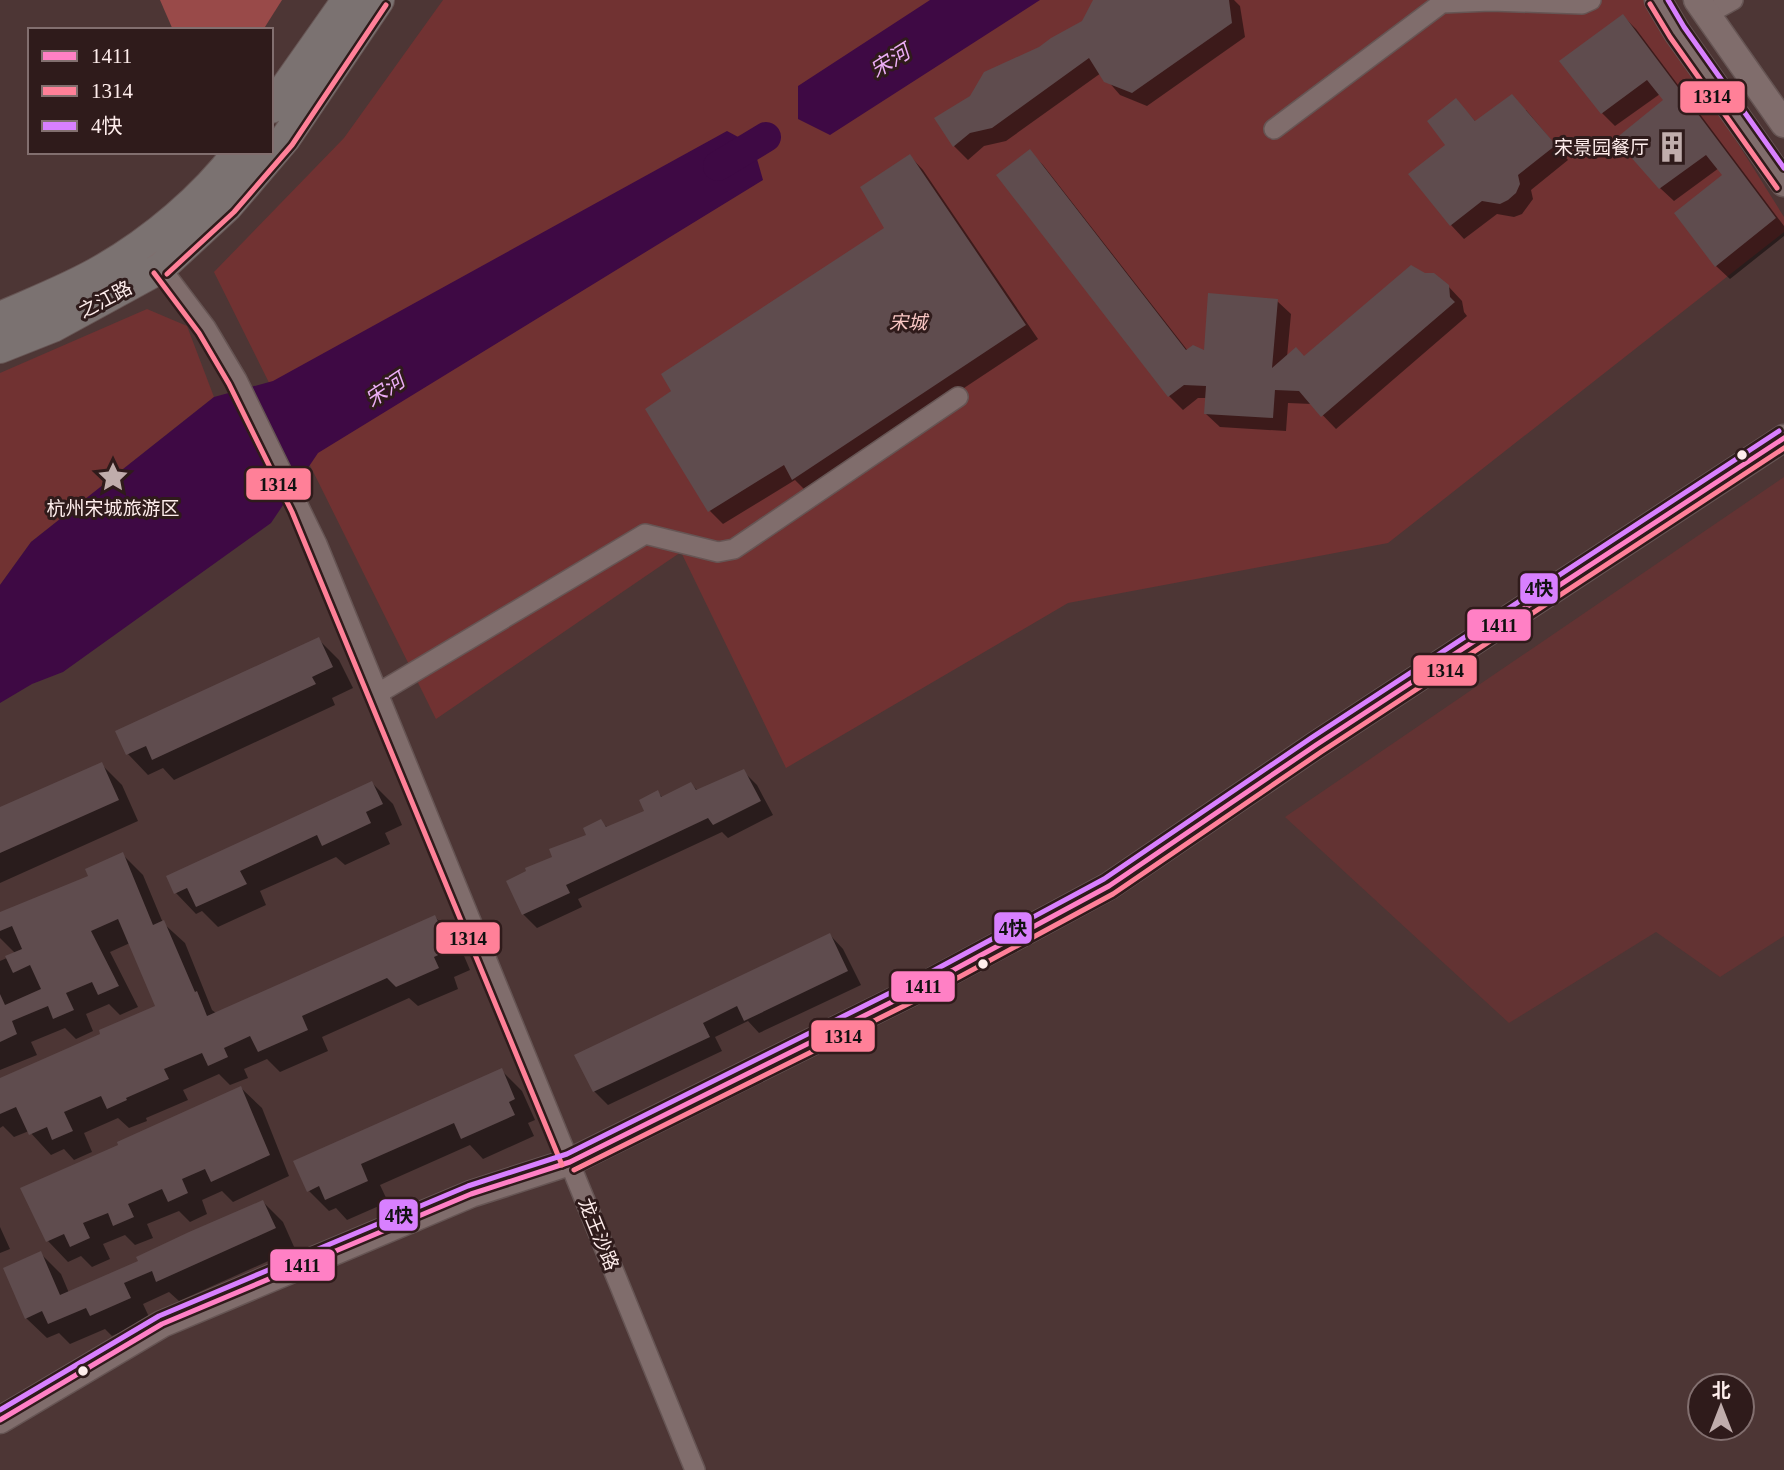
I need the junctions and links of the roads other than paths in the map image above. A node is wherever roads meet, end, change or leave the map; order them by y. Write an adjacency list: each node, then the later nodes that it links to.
1 (347, 0): 7 (main road)
2 (379, 0): 10 (main road, 之江路)
3 (1591, 0): 9 (street)
4 (1658, 0): 13 (street)
5 (1733, 0): 6 (street)
6 (1702, 7): 8 (street)
7 (273, 105)
8 (1784, 124)
9 (1274, 130)
10 (273, 153)
11 (237, 154): 14 (main road, 之江路)
12 (272, 154): 15 (main road, 之江路)
13 (1784, 183)
14 (141, 242): 15 (street, 龙王沙路); 16 (main road, 之江路)
15 (161, 268): 17 (main road, 之江路); 20 (street, 龙王沙路)
16 (0, 317)
17 (0, 348)
18 (958, 397): 20 (street)
19 (1784, 439): 21 (street)
20 (377, 694): 21 (street, 龙王沙路)
21 (570, 1162): 22 (street); 23 (street, 龙王沙路)
22 (0, 1420)
23 (695, 1470)

